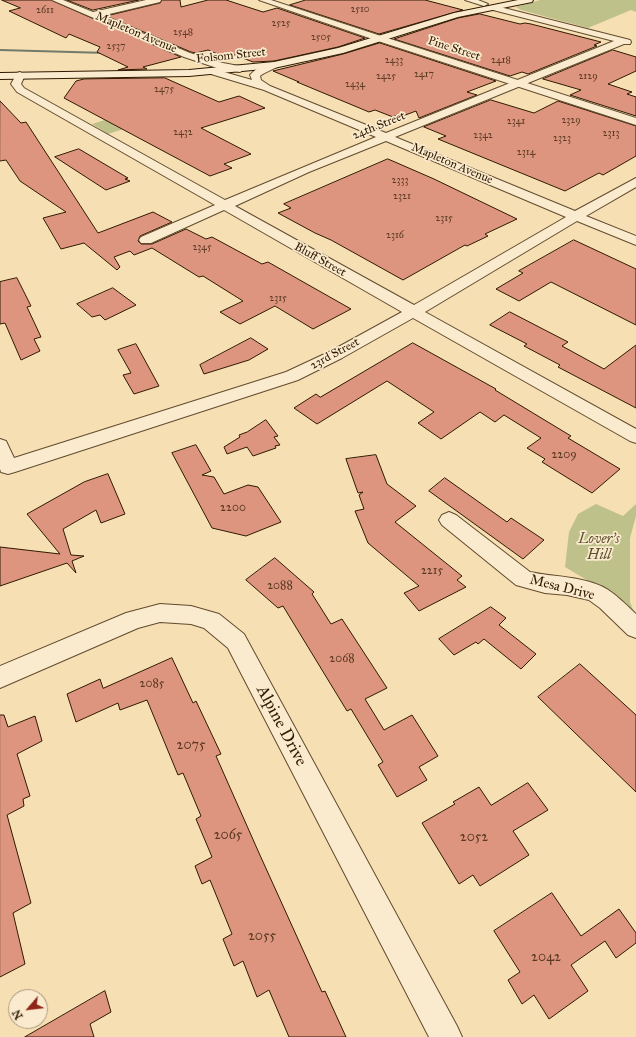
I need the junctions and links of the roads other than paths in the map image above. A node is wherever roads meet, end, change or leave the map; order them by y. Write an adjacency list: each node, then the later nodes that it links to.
1 (56, 0): 11 (street, Mapleton Avenue)
2 (157, 0): 11 (street)
3 (263, 0): 12 (street, Pine Street)
4 (463, 0): 8 (street)
5 (503, 0): 8 (street, Folsom Street)
6 (529, 0): 7 (street, Folsom Street)
7 (510, 2): 9 (street, Folsom Street); 10 (street)
8 (474, 5): 9 (street, Folsom Street); 12 (street, Folsom Street)
9 (499, 9): 10 (street)
10 (521, 14): 13 (street)
11 (92, 15): 15 (street, Mapleton Avenue)
12 (380, 39): 16 (street, Folsom Street); 22 (street, Pine Street)
13 (623, 41): 14 (street); 22 (street, 24th Street)
14 (636, 44)
15 (187, 55): 17 (street, Mapleton Avenue); 19 (street)
16 (274, 65): 17 (street, Folsom Street); 23 (street)
17 (240, 69): 18 (street, Folsom Street)
18 (214, 72): 19 (street, Folsom Street); 23 (street, Mapleton Avenue)
19 (181, 74): 20 (street, Folsom Street)
20 (20, 75): 21 (street, Folsom Street); 27 (street, Bluff Street)
21 (0, 76)
22 (518, 84): 24 (street, Pine Street); 25 (street, 24th Street)
23 (267, 88): 25 (street, Mapleton Avenue)
24 (636, 122)
25 (387, 137): 27 (street, 24th Street); 28 (street, Mapleton Avenue)
26 (636, 182): 28 (street, 23rd Street)
27 (224, 206): 29 (street, 24th Street); 31 (street, Bluff Street)
28 (574, 216): 30 (street, Mapleton Avenue); 31 (street, 23rd Street)
29 (146, 240)
30 (636, 241)
31 (412, 312): 32 (street, Bluff Street); 33 (street, 23rd Street)
32 (636, 437)
33 (0, 445)
34 (449, 520): 35 (street, Mesa Drive)
35 (636, 628)
36 (0, 677): 37 (street, Alpine Drive)
37 (446, 1037)

